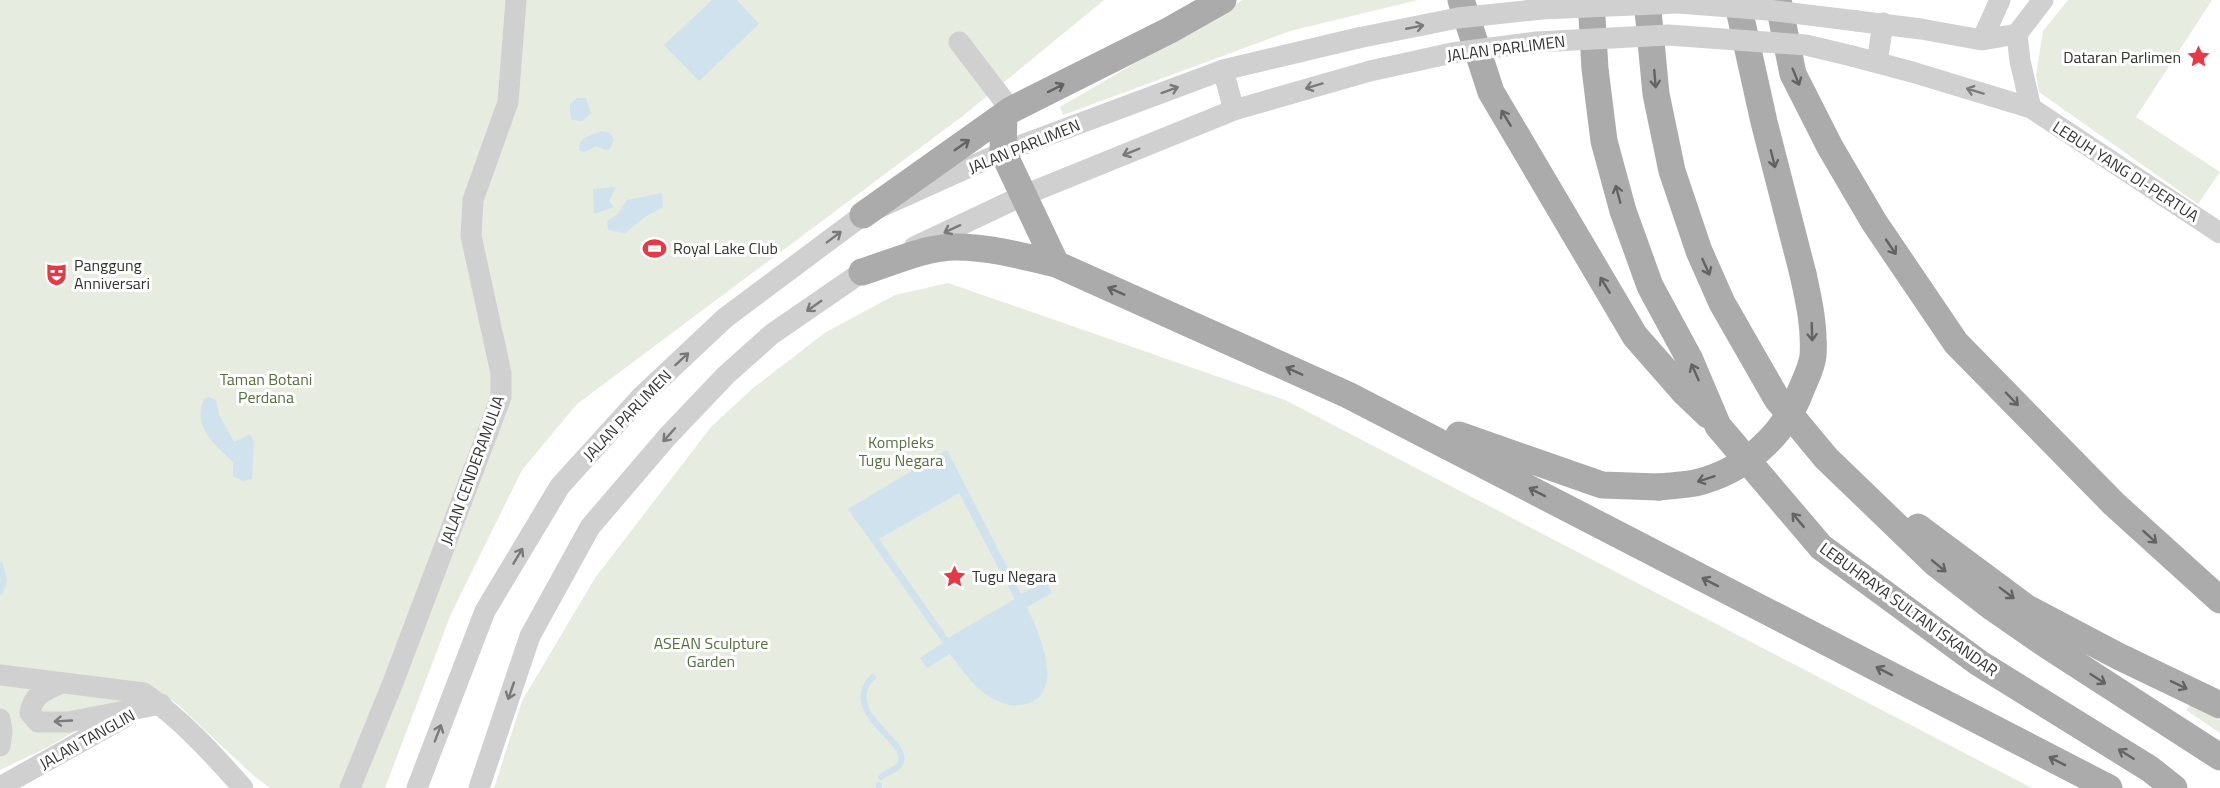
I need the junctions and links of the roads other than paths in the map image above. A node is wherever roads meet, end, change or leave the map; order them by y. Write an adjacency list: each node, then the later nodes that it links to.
1 (516, 0): 41 (street, JALAN CENDERAMULIA)
2 (1223, 0): 20 (main road, one-way to 2)
3 (1461, 0): 29 (main road, one-way to 3)
4 (1591, 0): 29 (main road, LEBUHRAYA SULTAN ISKANDAR, one-way to 4)
5 (1647, 0): 30 (main road, one-way to 30)
6 (1720, 0): 21 (main road)
7 (1737, 0): 21 (main road)
8 (1778, 0): 31 (main road, one-way to 31)
9 (2000, 0): 13 (street)
10 (2043, 0): 12 (street)
11 (1883, 23): 13 (street, JALAN PARLIMEN); 15 (street); 16 (street, JALAN PARLIMEN, one-way to 11, bridge)
12 (2017, 34): 13 (street, JALAN PARLIMEN); 18 (street)
13 (1982, 40)
14 (959, 42): 20 (street)
15 (1877, 63): 17 (street, JALAN PARLIMEN); 19 (street, JALAN PARLIMEN, one-way to 19, bridge)
16 (1223, 70): 19 (street); 22 (street, JALAN PARLIMEN, one-way to 16)
17 (1912, 72): 18 (street, LEBUH YANG DI-PERTUA, one-way to 17)
18 (2031, 108): 25 (street, LEBUH YANG DI-PERTUA)
19 (1234, 110): 23 (street, JALAN PARLIMEN, one-way to 23)
20 (1008, 113): 22 (main road); 24 (main road, one-way to 20)
21 (1764, 122): 28 (main road, one-way to 28, bridge)
22 (1003, 152): 23 (main road); 24 (street, JALAN PARLIMEN)
23 (1022, 196): 26 (main road); 27 (street, JALAN PARLIMEN, one-way to 27)
24 (863, 215): 42 (street, JALAN PARLIMEN, one-way to 24)
25 (2220, 233)
26 (1056, 264): 27 (main road); 28 (main road, one-way to 26)
27 (862, 272): 43 (street, JALAN PARLIMEN, one-way to 43)
28 (1348, 395): 44 (main road, one-way to 28)
29 (1718, 426): 45 (main road, LEBUHRAYA SULTAN ISKANDAR, one-way to 29)
30 (1826, 458): 34 (main road, one-way to 34); 38 (main road, one-way to 38)
31 (2220, 600)
32 (0, 675): 33 (street)
33 (62, 683): 35 (street); 35 (street, one-way to 33)
34 (2220, 705)
35 (151, 706): 39 (street, JALAN TANGLIN); 40 (street)
36 (0, 719): 37 (street)
37 (0, 746)
38 (2220, 757)
39 (0, 787)
40 (243, 788)
41 (350, 788)
42 (417, 788)
43 (479, 788)
44 (2109, 788)
45 (2174, 788)

